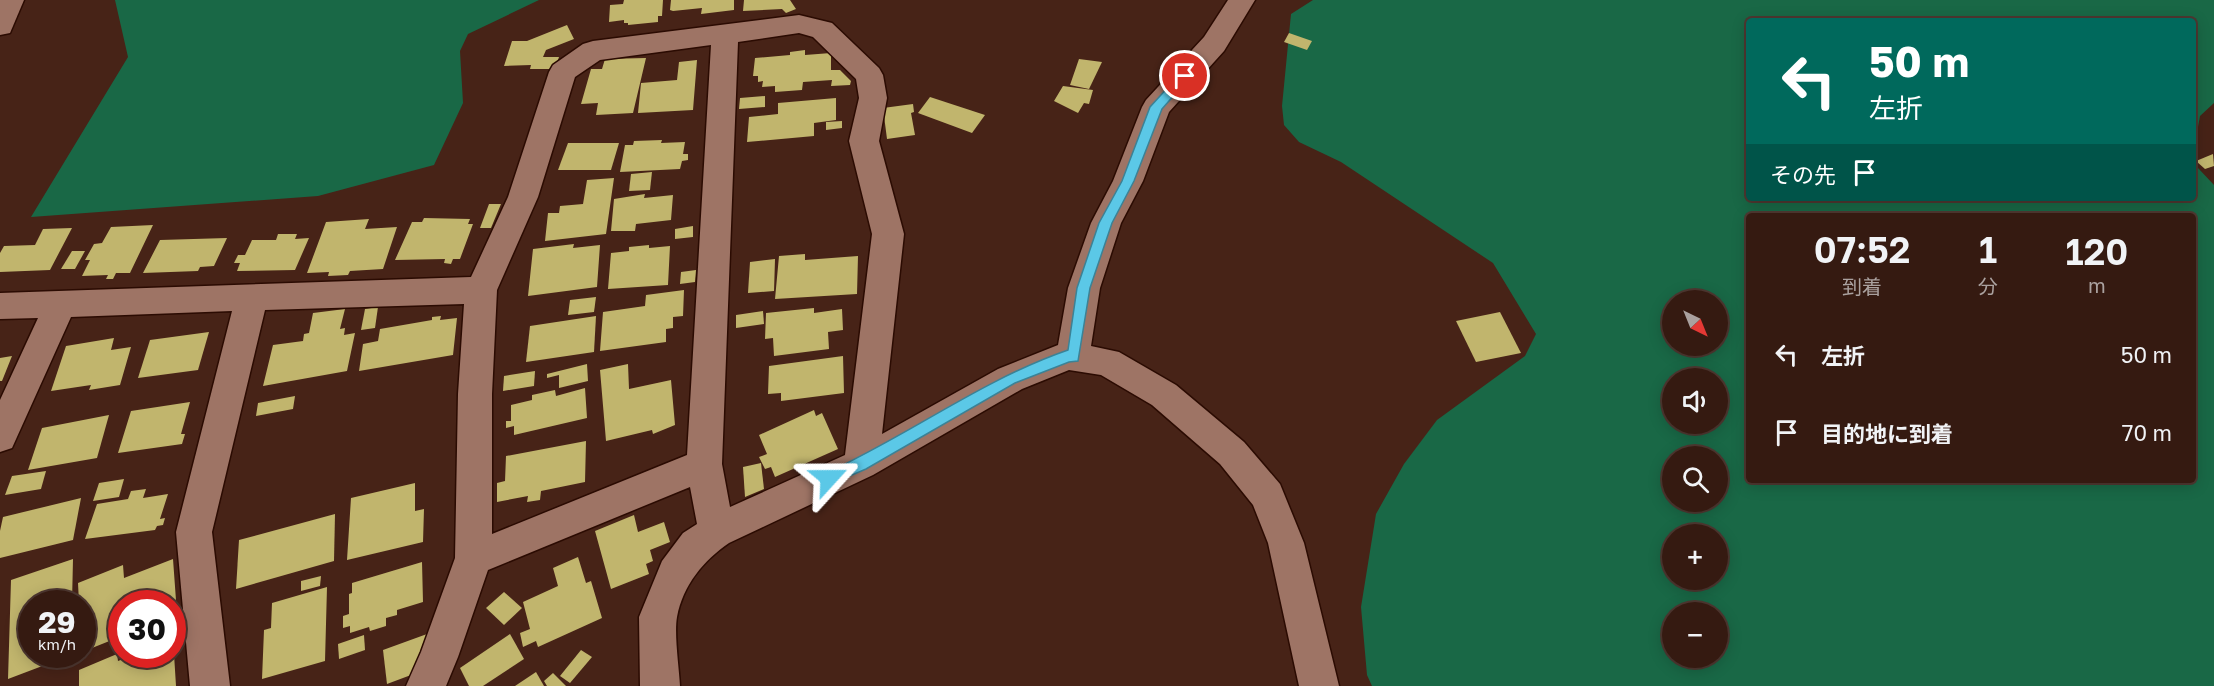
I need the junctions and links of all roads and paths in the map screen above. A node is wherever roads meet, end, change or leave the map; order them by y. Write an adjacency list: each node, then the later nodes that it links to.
1 (11, 0): 3 (street)
2 (1242, 0): 9 (street)
3 (0, 26)
4 (725, 34): 5 (street); 11 (street); 12 (street)
5 (480, 290): 6 (street); 14 (street)
6 (252, 298): 7 (street); 15 (street)
7 (61, 304): 8 (street); 10 (street)
8 (0, 306)
9 (1073, 357): 12 (street); 18 (street)
10 (0, 437)
11 (704, 464): 13 (street); 14 (street)
12 (861, 464): 13 (street)
13 (716, 531): 17 (street)
14 (473, 558): 16 (street)
15 (210, 686)
16 (426, 686)
17 (660, 686)
18 (1319, 686)

